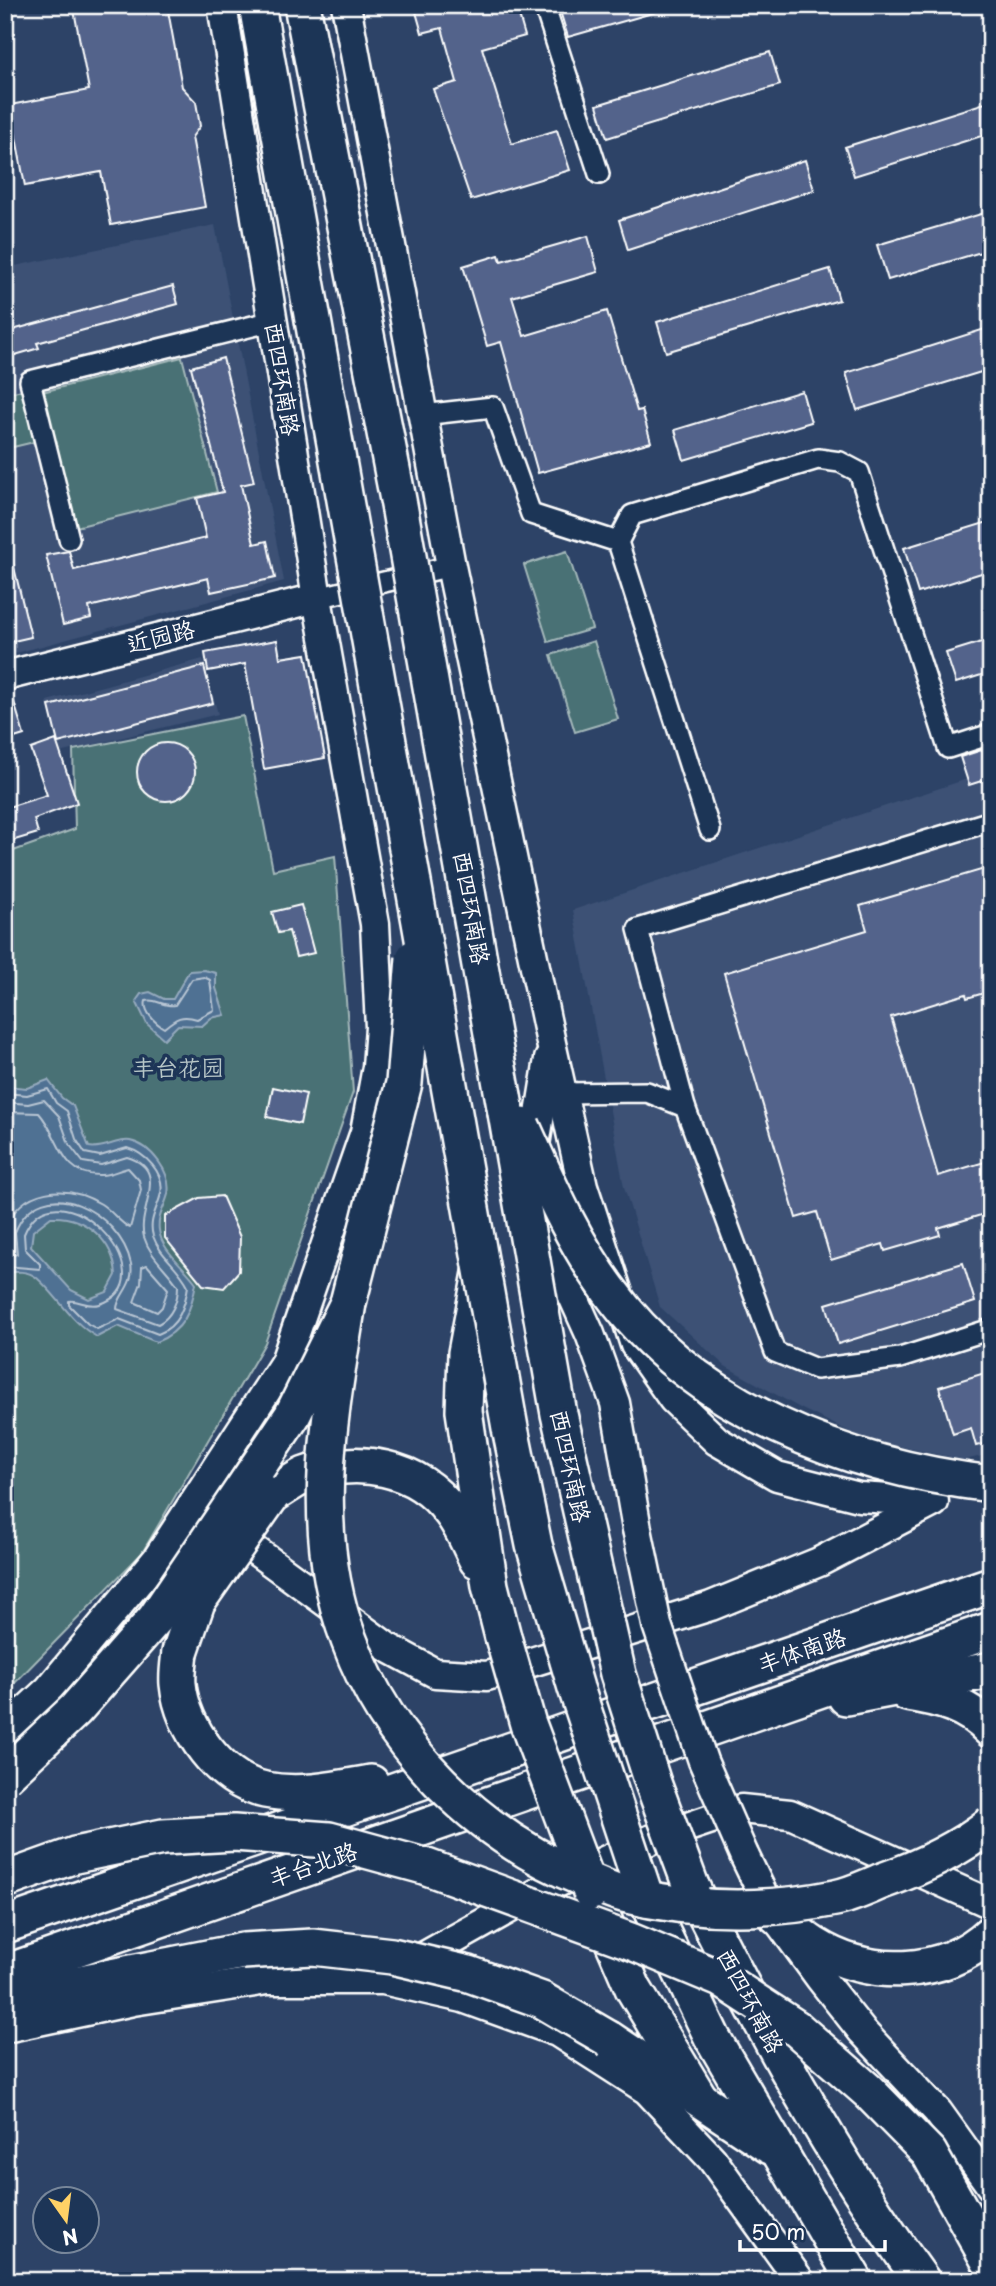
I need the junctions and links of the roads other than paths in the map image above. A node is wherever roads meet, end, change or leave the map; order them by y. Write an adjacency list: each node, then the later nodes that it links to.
1 (222, 5): 7 (street, 西四环南路)
2 (256, 5): 13 (street, 西四环南路); 19 (highway, 西四环南路, bridge)
3 (303, 5): 12 (street, 西四环南路); 22 (highway, 西四环南路, bridge)
4 (346, 5): 8 (street)
5 (544, 5): 6 (street)
6 (599, 174)
7 (273, 321): 9 (street); 14 (street, 西四环南路)
8 (422, 415): 10 (street); 11 (street)
9 (69, 539)
10 (618, 542): 16 (street); 18 (street)
11 (451, 566): 12 (street); 21 (street)
12 (412, 576): 13 (street); 26 (street, 西四环南路)
13 (360, 588): 14 (street); 24 (street, 西四环南路)
14 (317, 598): 15 (street, 近园路); 20 (street, 西四环南路)
15 (5, 676)
16 (991, 734)
17 (991, 821): 25 (street)
18 (710, 830)
19 (417, 913): 28 (highway, bridge); 56 (highway, 西四环南路, bridge)
20 (375, 924): 24 (street); 32 (street, 西四环南路)
21 (551, 1043): 23 (street); 26 (street)
22 (502, 1083): 30 (highway, bridge); 61 (highway, 西四环南路, bridge)
23 (562, 1093): 25 (street); 31 (street)
24 (453, 1106): 27 (street, 西四环南路)
25 (685, 1107): 29 (street)
26 (527, 1195): 48 (street, 西四环南路, bridge)
27 (481, 1273): 34 (highway)
28 (348, 1303): 44 (highway, bridge); 45 (highway, bridge)
29 (991, 1329)
30 (991, 1484): 31 (street)
31 (934, 1502): 32 (street)
32 (192, 1504): 40 (street)
33 (991, 1585): 39 (highway, 丰体南路)
34 (490, 1586): 43 (highway, bridge); 55 (highway, bridge)
35 (991, 1629): 38 (highway, 丰体南路)
36 (991, 1670): 37 (highway)
37 (890, 1690): 38 (highway); 41 (highway)
38 (739, 1716): 42 (highway, 丰体南路)
39 (613, 1717): 43 (highway, 丰台北路)
40 (5, 1730)
41 (991, 1730)
42 (620, 1758): 51 (highway, 丰台北路)
43 (471, 1767): 49 (highway, 丰台北路)
44 (5, 1776)
45 (991, 1824)
46 (5, 1880): 58 (highway, bridge)
47 (991, 1904): 52 (street)
48 (771, 1911): 50 (highway); 57 (street, 西四环南路)
49 (5, 1925)
50 (983, 1940)
51 (5, 1973)
52 (383, 1980): 54 (street); 59 (street)
53 (5, 1997): 55 (highway, bridge)
54 (5, 2028)
55 (700, 2099): 56 (highway)
56 (776, 2150): 60 (highway, 西四环南路)
57 (991, 2186)
58 (991, 2264)
59 (800, 2281)
60 (855, 2281)
61 (922, 2281)

